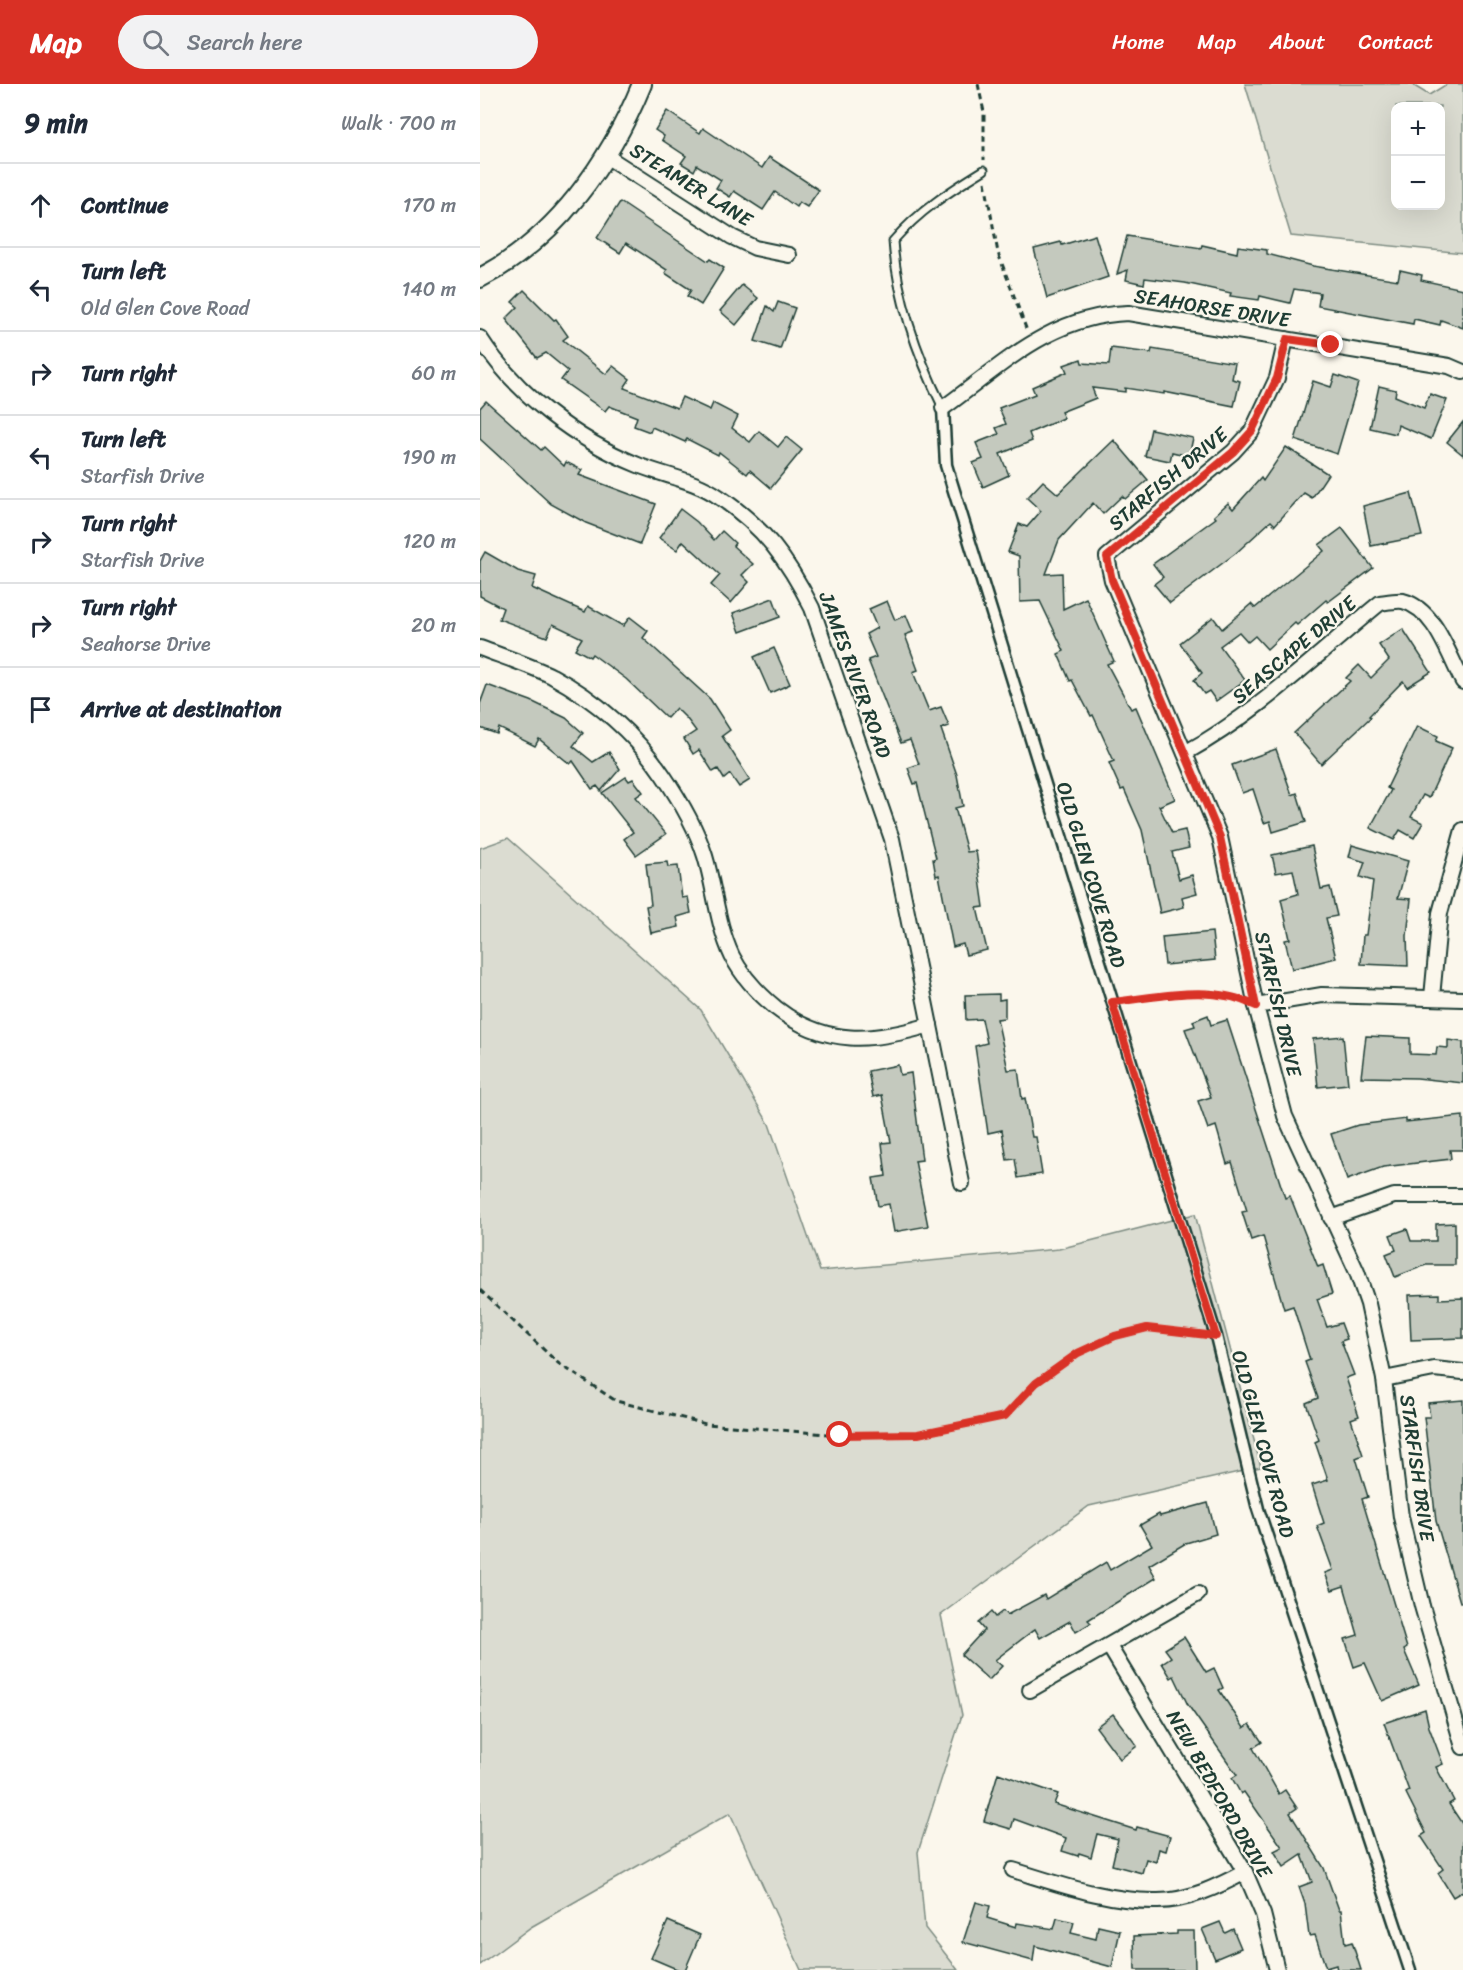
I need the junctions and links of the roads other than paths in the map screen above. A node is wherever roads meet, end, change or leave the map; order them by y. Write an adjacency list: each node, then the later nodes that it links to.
1 (642, 84): 2 (street)
2 (606, 156): 4 (street, STEAMER LANE); 5 (street)
3 (984, 170): 9 (lane)
4 (789, 255)
5 (480, 278)
6 (480, 338): 17 (street, JAMES RIVER ROAD)
7 (1287, 339): 8 (street, SEAHORSE DRIVE); 9 (street, SEAHORSE DRIVE); 12 (street, STARFISH DRIVE)
8 (1463, 372)
9 (944, 408): 30 (street, OLD GLEN COVE ROAD)
10 (480, 648): 17 (street)
11 (1463, 682): 12 (street, SEASCAPE DRIVE)
12 (1185, 753): 16 (street, STARFISH DRIVE)
13 (1463, 830): 14 (street)
14 (1432, 997): 15 (street); 16 (street)
15 (1463, 999)
16 (1256, 1006): 20 (street, STARFISH DRIVE)
17 (930, 1024): 18 (street, JAMES RIVER ROAD)
18 (962, 1183)
19 (1463, 1196): 20 (street)
20 (1331, 1218): 22 (street, STARFISH DRIVE)
21 (1463, 1372): 22 (street)
22 (1384, 1379): 26 (street, STARFISH DRIVE)
23 (1198, 1594): 24 (street)
24 (1109, 1646): 25 (street); 28 (street, NEW BEDFORD DRIVE)
25 (1030, 1690)
26 (1463, 1747)
27 (1013, 1870): 28 (street)
28 (1245, 1872): 29 (street, NEW BEDFORD DRIVE)
29 (1277, 1970)
30 (1410, 1970)

